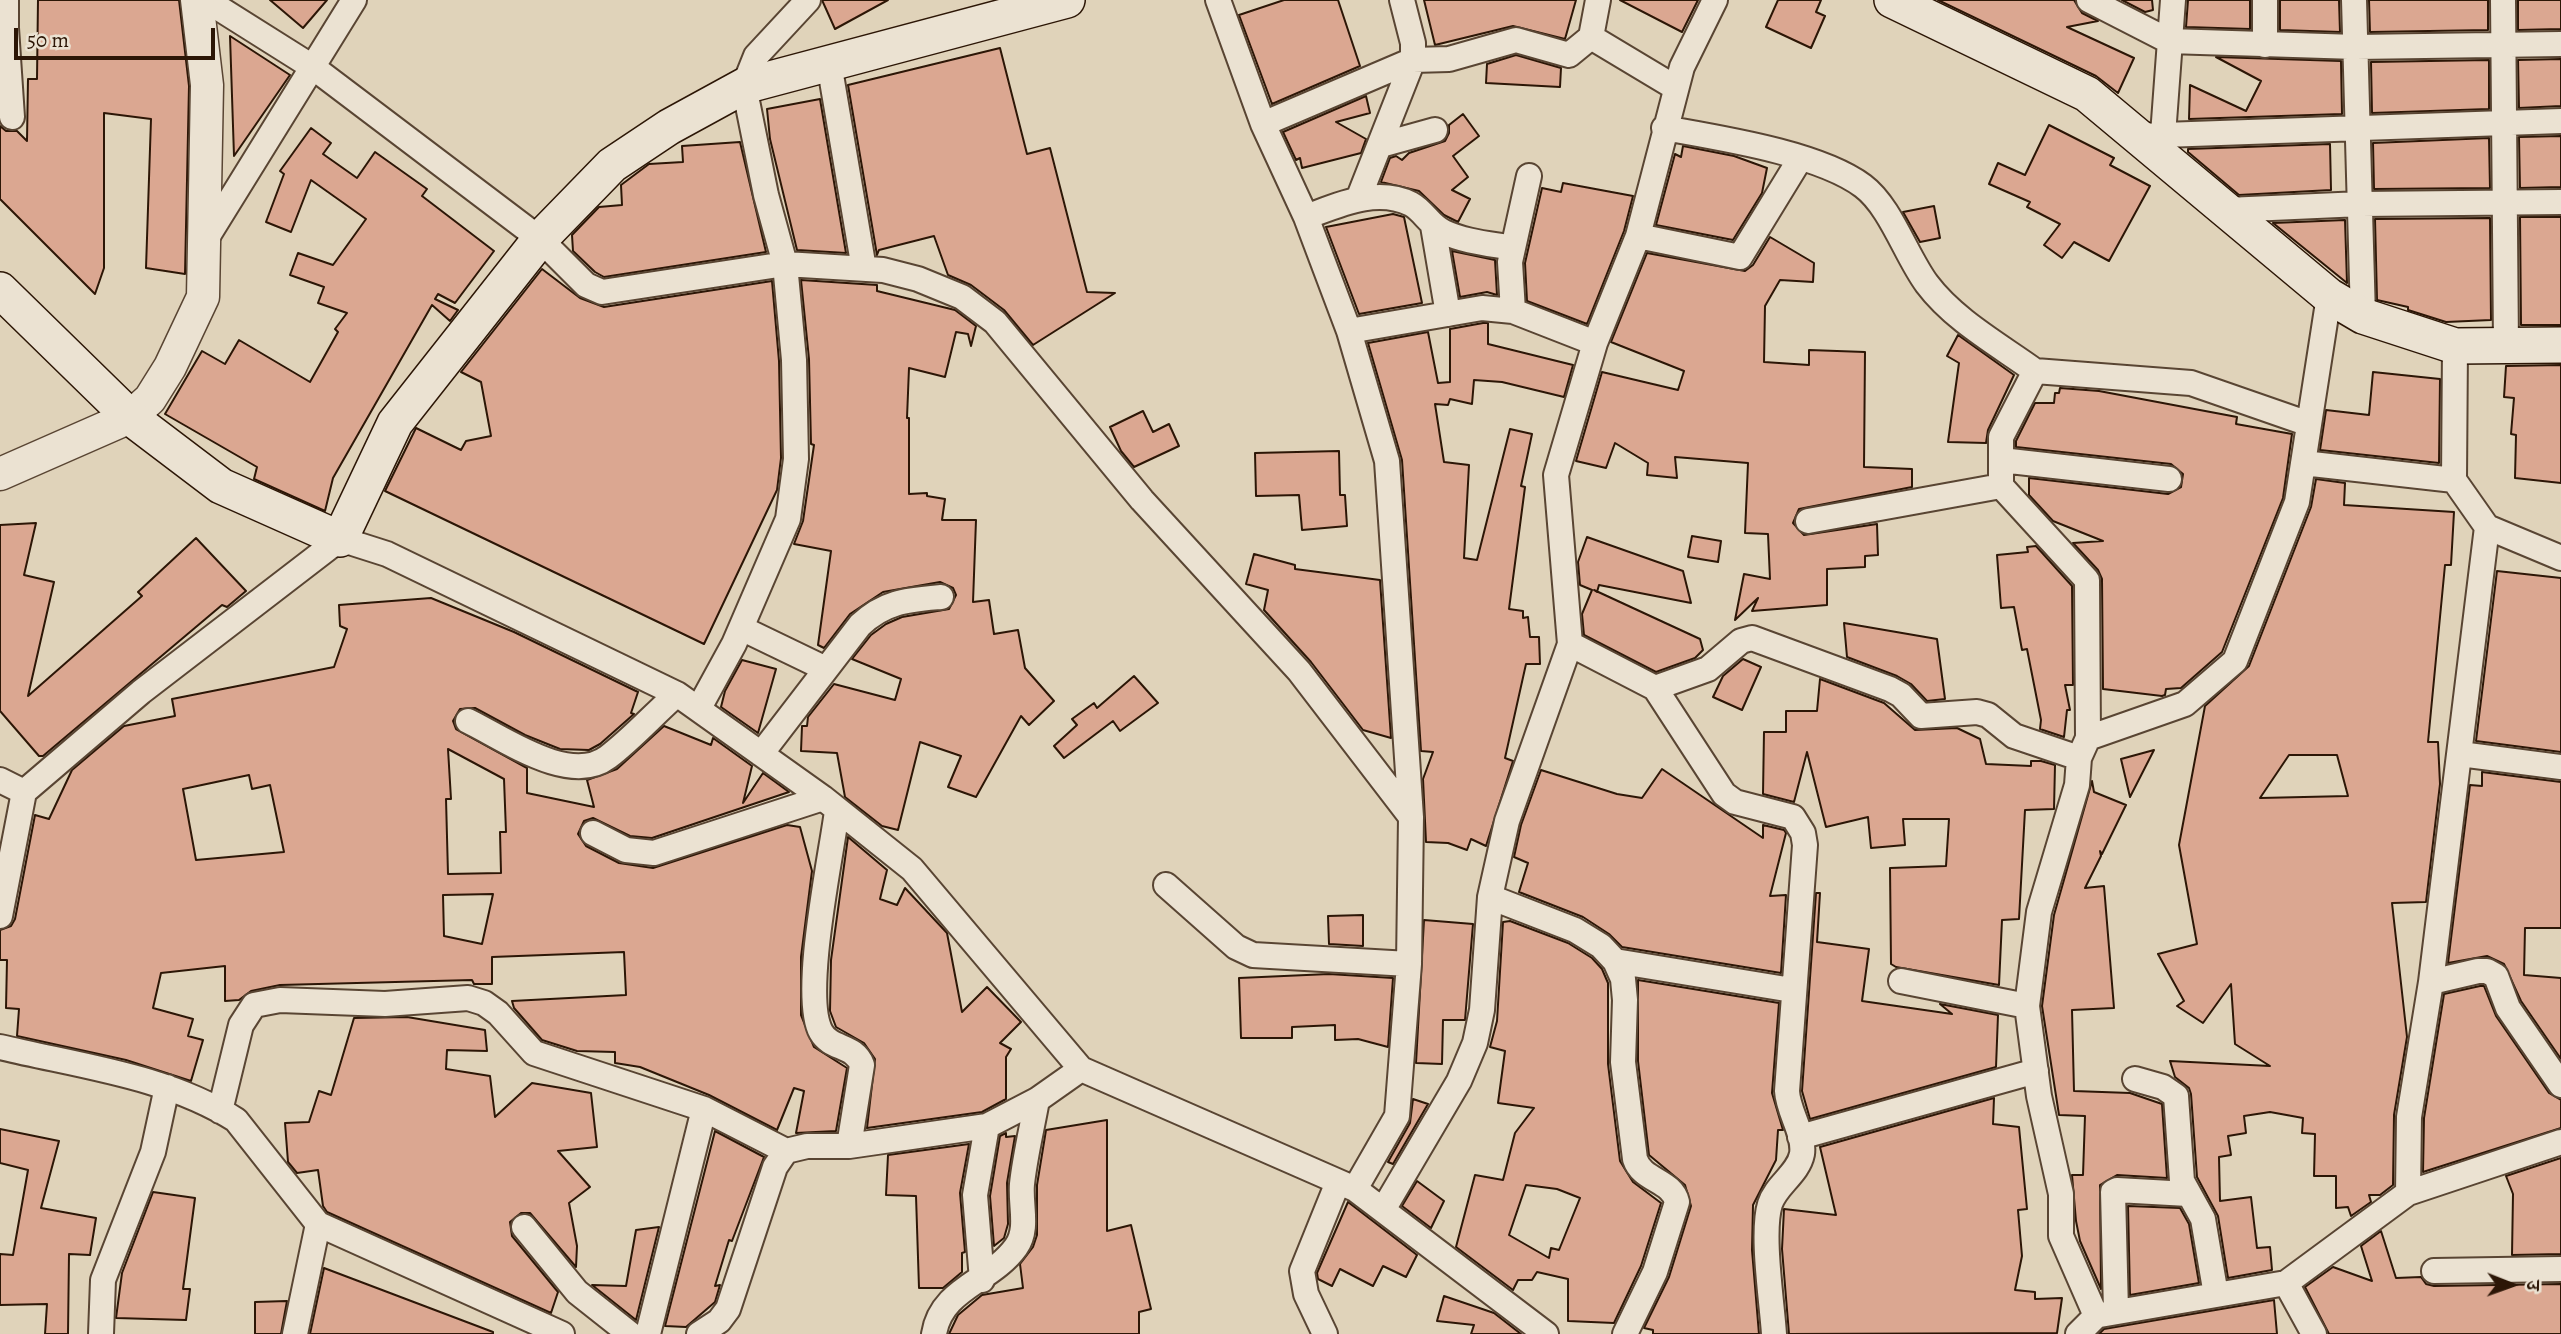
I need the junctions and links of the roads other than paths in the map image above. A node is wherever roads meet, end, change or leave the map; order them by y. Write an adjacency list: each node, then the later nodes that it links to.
1 (6, 0): 17 (street)
2 (197, 0): 48 (street)
3 (206, 0): 26 (street)
4 (354, 0): 26 (street)
5 (808, 0): 27 (street)
6 (1067, 0): 25 (main road)
7 (1218, 0): 32 (street)
8 (1402, 0): 24 (street)
9 (1598, 0): 18 (street)
10 (1715, 0): 28 (street)
11 (1892, 0): 36 (main road)
12 (2089, 0): 19 (street)
13 (2173, 0): 19 (street)
14 (2265, 0): 21 (street)
15 (2354, 0): 23 (street)
16 (2503, 0): 22 (street)
17 (3, 28): 29 (street)
18 (1591, 37): 24 (street); 28 (street)
19 (2169, 41): 21 (street); 36 (street)
20 (2561, 44): 22 (street)
21 (2265, 45): 23 (street)
22 (2503, 46): 23 (street); 31 (street)
23 (2356, 47): 33 (street)
24 (1413, 60): 32 (street); 37 (street)
25 (829, 63): 27 (main road); 52 (street)
26 (314, 68): 48 (street); 49 (street)
27 (744, 86): 49 (main road); 51 (street)
28 (1676, 89): 34 (street)
29 (12, 117)
30 (2561, 121): 31 (street)
31 (2504, 123): 33 (street); 42 (street)
32 (1263, 124): 45 (street)
33 (2358, 127): 36 (street); 43 (street)
34 (1664, 128): 38 (street); 47 (street)
35 (1435, 130): 37 (street)
36 (2149, 135): 44 (main road)
37 (1381, 145): 40 (street)
38 (1800, 159): 47 (street); 63 (street)
39 (1529, 176): 50 (street)
40 (1359, 197): 45 (street); 46 (street)
41 (2561, 202): 42 (street)
42 (2505, 203): 43 (street); 60 (street)
43 (2361, 204): 44 (street); 57 (street)
44 (2227, 210): 54 (main road)
45 (1306, 217): 58 (street)
46 (1433, 226): 50 (street); 56 (street)
47 (1638, 236): 59 (street)
48 (206, 239): 64 (street)
49 (540, 239): 51 (street); 74 (main road)
50 (1513, 248): 55 (street)
51 (785, 264): 52 (street); 77 (street)
52 (864, 268): 91 (street)
53 (0, 290): 64 (main road)
54 (2329, 296): 57 (main road); 65 (street)
55 (1513, 311): 56 (street); 59 (street)
56 (1448, 314): 58 (street)
57 (2363, 316): 62 (main road)
58 (1349, 331): 91 (street)
59 (1595, 343): 78 (street)
60 (2506, 344): 61 (main road); 62 (main road)
61 (2561, 345)
62 (2455, 346): 70 (street)
63 (2035, 371): 65 (street); 66 (street)
64 (130, 418): 68 (street); 74 (main road)
65 (2309, 424): 67 (street)
66 (2001, 460): 69 (street); 71 (street)
67 (2303, 463): 70 (street); 84 (street)
68 (0, 474)
69 (2169, 479)
70 (2454, 480): 73 (street)
71 (2001, 486): 72 (street); 84 (street)
72 (1808, 521)
73 (2487, 527): 75 (street); 86 (street)
74 (340, 539): 81 (street); 89 (street)
75 (2561, 558)
76 (941, 597): 79 (street)
77 (741, 628): 79 (street); 82 (street)
78 (1570, 644): 80 (street); 94 (street)
79 (826, 669): 85 (street)
80 (1655, 688): 84 (street); 100 (street)
81 (677, 694): 82 (street); 83 (street)
82 (699, 708): 85 (street)
83 (468, 721)
84 (2084, 748): 101 (street)
85 (761, 754): 90 (street)
86 (2460, 754): 87 (street); 99 (street)
87 (2561, 767)
88 (0, 780): 89 (street)
89 (24, 792): 95 (street)
90 (830, 805): 92 (street); 103 (street); 114 (street)
91 (1412, 817): 97 (street)
92 (593, 833)
93 (1166, 885): 97 (street)
94 (1490, 897): 96 (street); 119 (street)
95 (0, 916)
96 (1615, 961): 100 (street); 137 (street)
97 (1409, 964): 116 (street)
98 (1901, 981): 101 (street)
99 (2431, 982): 106 (street); 117 (street)
100 (1792, 990): 112 (street)
101 (2027, 1006): 104 (street)
102 (0, 1047): 107 (street)
103 (1081, 1069): 108 (street); 116 (street)
104 (2036, 1071): 112 (street); 127 (street)
105 (2134, 1079): 118 (street)
106 (2561, 1085)
107 (167, 1087): 110 (street); 128 (street)
108 (1037, 1100): 111 (street); 124 (street)
109 (704, 1109): 110 (street); 115 (street); 132 (street)
110 (220, 1111): 120 (street)
111 (987, 1126): 114 (street); 124 (street)
112 (1800, 1137): 138 (street)
113 (2561, 1142): 117 (street)
114 (849, 1146): 115 (street)
115 (786, 1151): 133 (street)
116 (1347, 1185): 119 (street); 135 (street)
117 (2408, 1193): 125 (street)
118 (2188, 1194): 126 (street); 127 (street)
119 (1383, 1210): 136 (street)
120 (318, 1224): 129 (street); 130 (street)
121 (524, 1227): 131 (street)
122 (2561, 1269): 123 (street)
123 (2434, 1271)
124 (982, 1280): 134 (street)
125 (2286, 1283): 126 (street); 140 (street)
126 (2216, 1295): 127 (street)
127 (2106, 1314): 139 (street)
128 (101, 1334)
129 (295, 1334)
130 (562, 1334)
131 (630, 1334)
132 (648, 1334)
133 (699, 1334)
134 (934, 1334)
135 (1325, 1334)
136 (1545, 1334)
137 (1625, 1334)
138 (1774, 1334)
139 (2078, 1334)
140 (2314, 1334)

